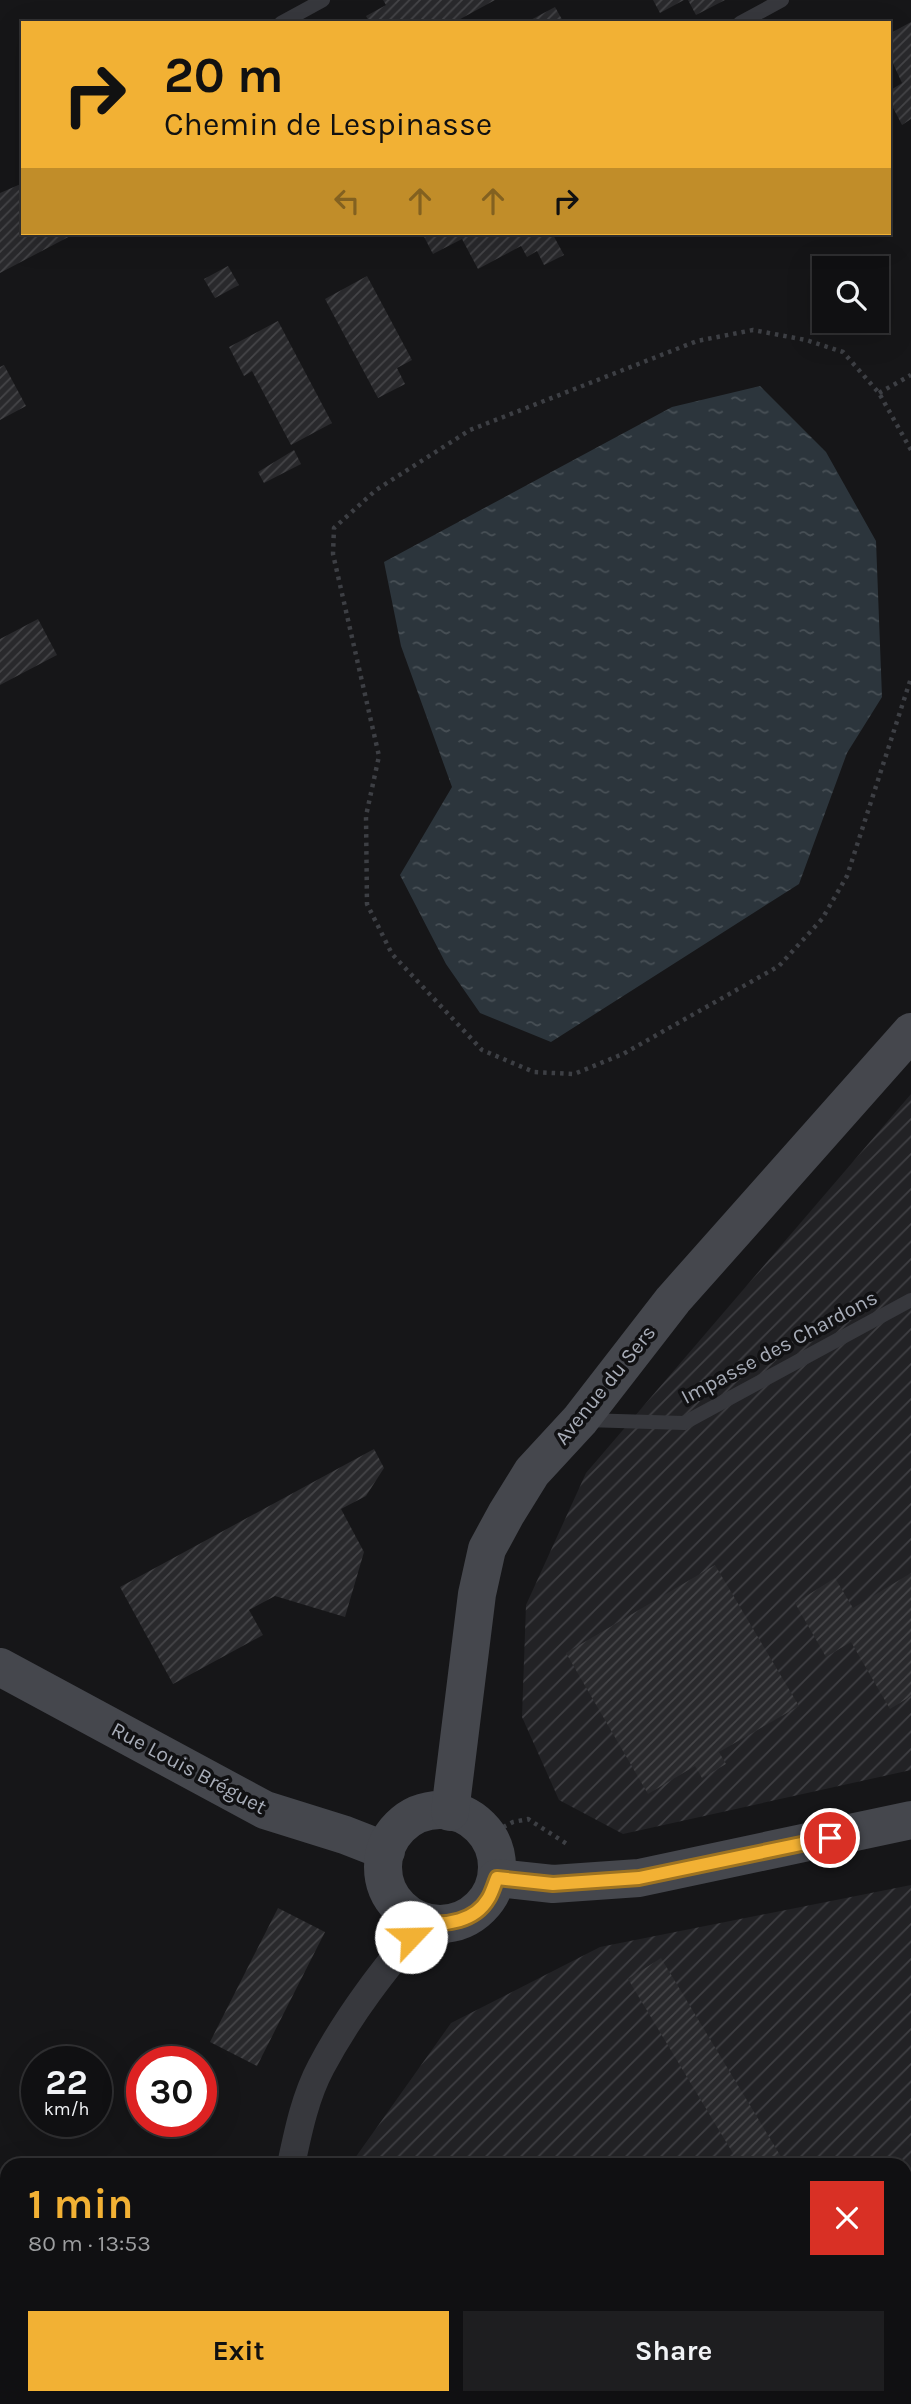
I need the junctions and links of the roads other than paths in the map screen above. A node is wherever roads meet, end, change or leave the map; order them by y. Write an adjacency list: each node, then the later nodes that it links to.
1 (323, 0): 3 (lane)
2 (782, 0): 4 (lane)
3 (285, 21)
4 (744, 21)
5 (911, 1032): 7 (street, Avenue du Sers)
6 (911, 1300): 7 (lane, Impasse des Chardons)
7 (580, 1420): 9 (street, Avenue du Sers)
8 (0, 1667): 11 (street, Rue Louis Bréguet)
9 (450, 1812): 11 (street); 12 (street)
10 (911, 1820): 12 (street)
11 (386, 1851): 13 (street)
12 (497, 1878): 13 (street)
13 (424, 1922): 14 (street)
14 (293, 2158)

